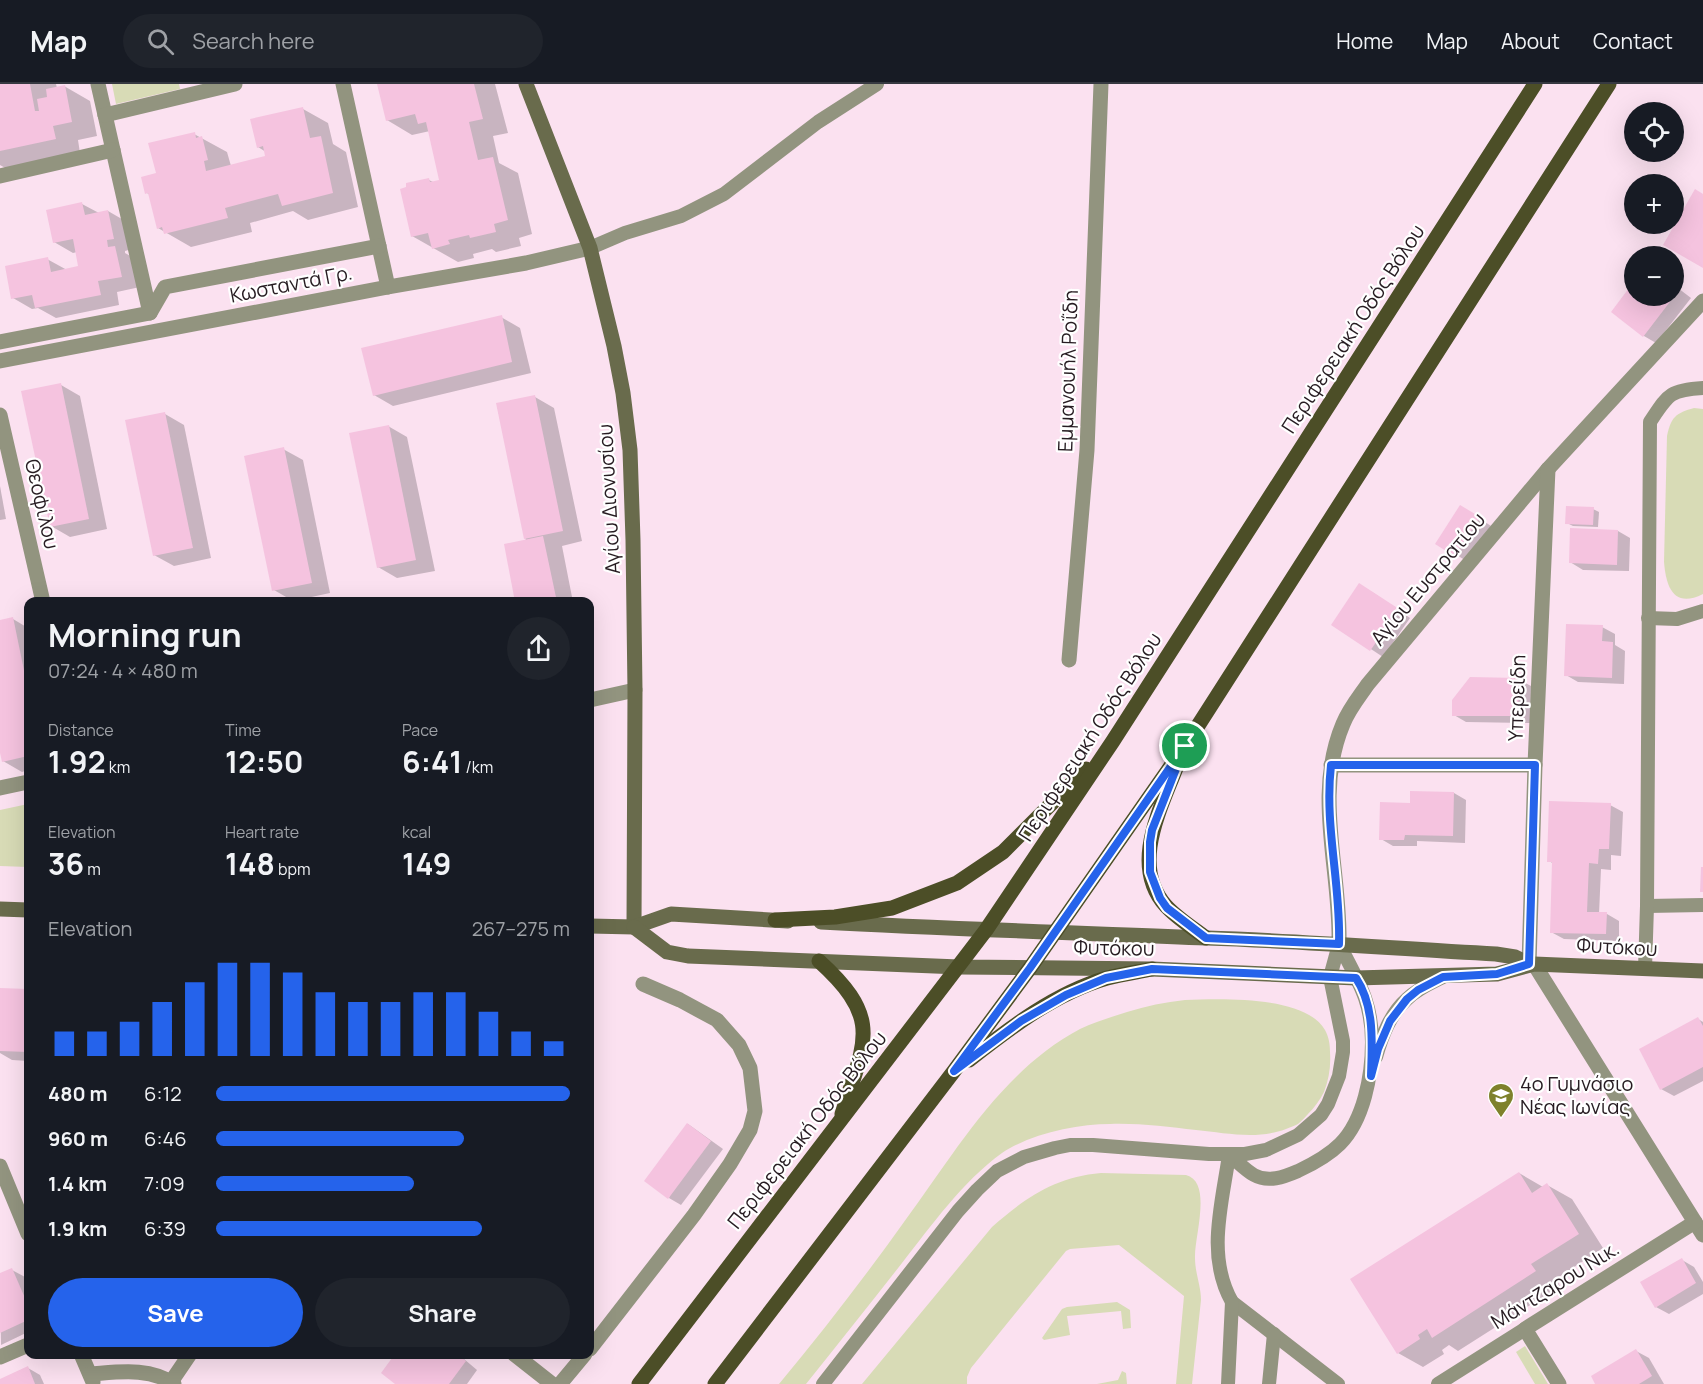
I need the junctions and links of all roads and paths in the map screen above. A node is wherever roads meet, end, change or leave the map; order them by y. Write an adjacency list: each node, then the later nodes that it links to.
1 (98, 84): 10 (street)
2 (235, 84): 9 (street)
3 (343, 84): 13 (street)
4 (526, 84): 14 (main road, Αγίου Διονυσίου)
5 (877, 84): 14 (lane)
6 (1101, 84): 26 (street, Εμμανουήλ Ροΐδη)
7 (1535, 84): 29 (main road, Περιφερειακή Οδός Βόλου)
8 (1609, 84): 30 (main road)
9 (190, 89): 10 (street)
10 (105, 115): 11 (street)
11 (113, 150): 12 (street); 17 (street)
12 (0, 176)
13 (379, 246): 15 (street); 17 (street)
14 (590, 249): 15 (street, Κωσταντά Γρ.); 27 (main road, Αγίου Διονυσίου)
15 (388, 287): 19 (street, Κωσταντά Γρ.)
16 (1703, 302): 22 (street, Αγίου Ευστρατίου)
17 (150, 313): 18 (street)
18 (0, 342)
19 (0, 361)
20 (1703, 388): 25 (lane)
21 (0, 415): 23 (street, Θεοφίλου)
22 (1548, 469): 31 (street, Αγίου Ευστρατίου); 32 (street, Υπερείδη)
23 (42, 597)
24 (1703, 611): 25 (lane)
25 (1648, 618): 36 (lane)
26 (1069, 660)
27 (635, 690): 28 (street); 41 (main road, Αγίου Διονυσίου)
28 (594, 699)
29 (1113, 741): 39 (main road); 42 (main road, Περιφερειακή Οδός Βόλου)
30 (1185, 746): 43 (main road); 44 (main road)
31 (1331, 765): 32 (street); 45 (street, Αγίου Ευστρατίου)
32 (1535, 765): 47 (street, Υπερείδη)
33 (24, 783): 34 (street)
34 (0, 788)
35 (1703, 905): 36 (lane)
36 (1647, 906): 51 (lane)
37 (0, 909): 38 (main road)
38 (24, 910)
39 (775, 920): 41 (main road, Φυτόκου); 42 (main road, Φυτόκου)
40 (594, 926): 41 (main road, Φυτόκου)
41 (633, 927): 46 (main road, Φυτόκου)
42 (987, 930): 43 (main road, Φυτόκου); 48 (main road, Περιφερειακή Οδός Βόλου)
43 (1054, 933): 44 (main road, Φυτόκου); 49 (main road)
44 (1206, 938): 45 (main road, Φυτόκου)
45 (1339, 944): 47 (main road, Φυτόκου); 53 (lane); 55 (lane)
46 (819, 961): 48 (main road, Φυτόκου); 59 (main road)
47 (1532, 964): 51 (main road, Φυτόκου); 54 (main road, Φυτόκου); 62 (street)
48 (959, 967): 49 (main road, Φυτόκου); 59 (main road, Περιφερειακή Οδός Βόλου)
49 (1030, 968): 50 (main road, Φυτόκου); 57 (main road)
50 (1152, 969): 53 (main road, Φυτόκου); 57 (main road)
51 (1645, 969): 52 (main road, Φυτόκου)
52 (1703, 971)
53 (1330, 977): 55 (main road, Φυτόκου); 60 (lane)
54 (1443, 977): 55 (main road, Φυτόκου); 58 (lane)
55 (1356, 978): 58 (lane)
56 (642, 984): 68 (street)
57 (954, 1071): 80 (main road)
58 (1371, 1076): 60 (lane)
59 (838, 1124): 79 (main road, Περιφερειακή Οδός Βόλου)
60 (1229, 1155): 65 (lane); 81 (lane)
61 (0, 1166): 63 (street)
62 (1695, 1222): 64 (street); 66 (street, Μάντζαρου Νικ.)
63 (24, 1224)
64 (1703, 1235)
65 (1232, 1302): 67 (lane); 82 (lane)
66 (1525, 1329): 85 (lane, Μάντζαρου Νικ.); 86 (street)
67 (1274, 1334): 83 (lane); 84 (lane)
68 (594, 1344)
69 (24, 1347): 70 (street)
70 (0, 1357)
71 (83, 1359): 75 (street)
72 (187, 1359): 76 (street)
73 (520, 1359): 77 (street)
74 (581, 1359): 78 (street)
75 (92, 1379): 76 (street)
76 (173, 1383)
77 (552, 1384)
78 (560, 1384)
79 (639, 1384)
80 (715, 1384)
81 (823, 1384)
82 (1228, 1384)
83 (1269, 1384)
84 (1338, 1384)
85 (1438, 1384)
86 (1559, 1384)

